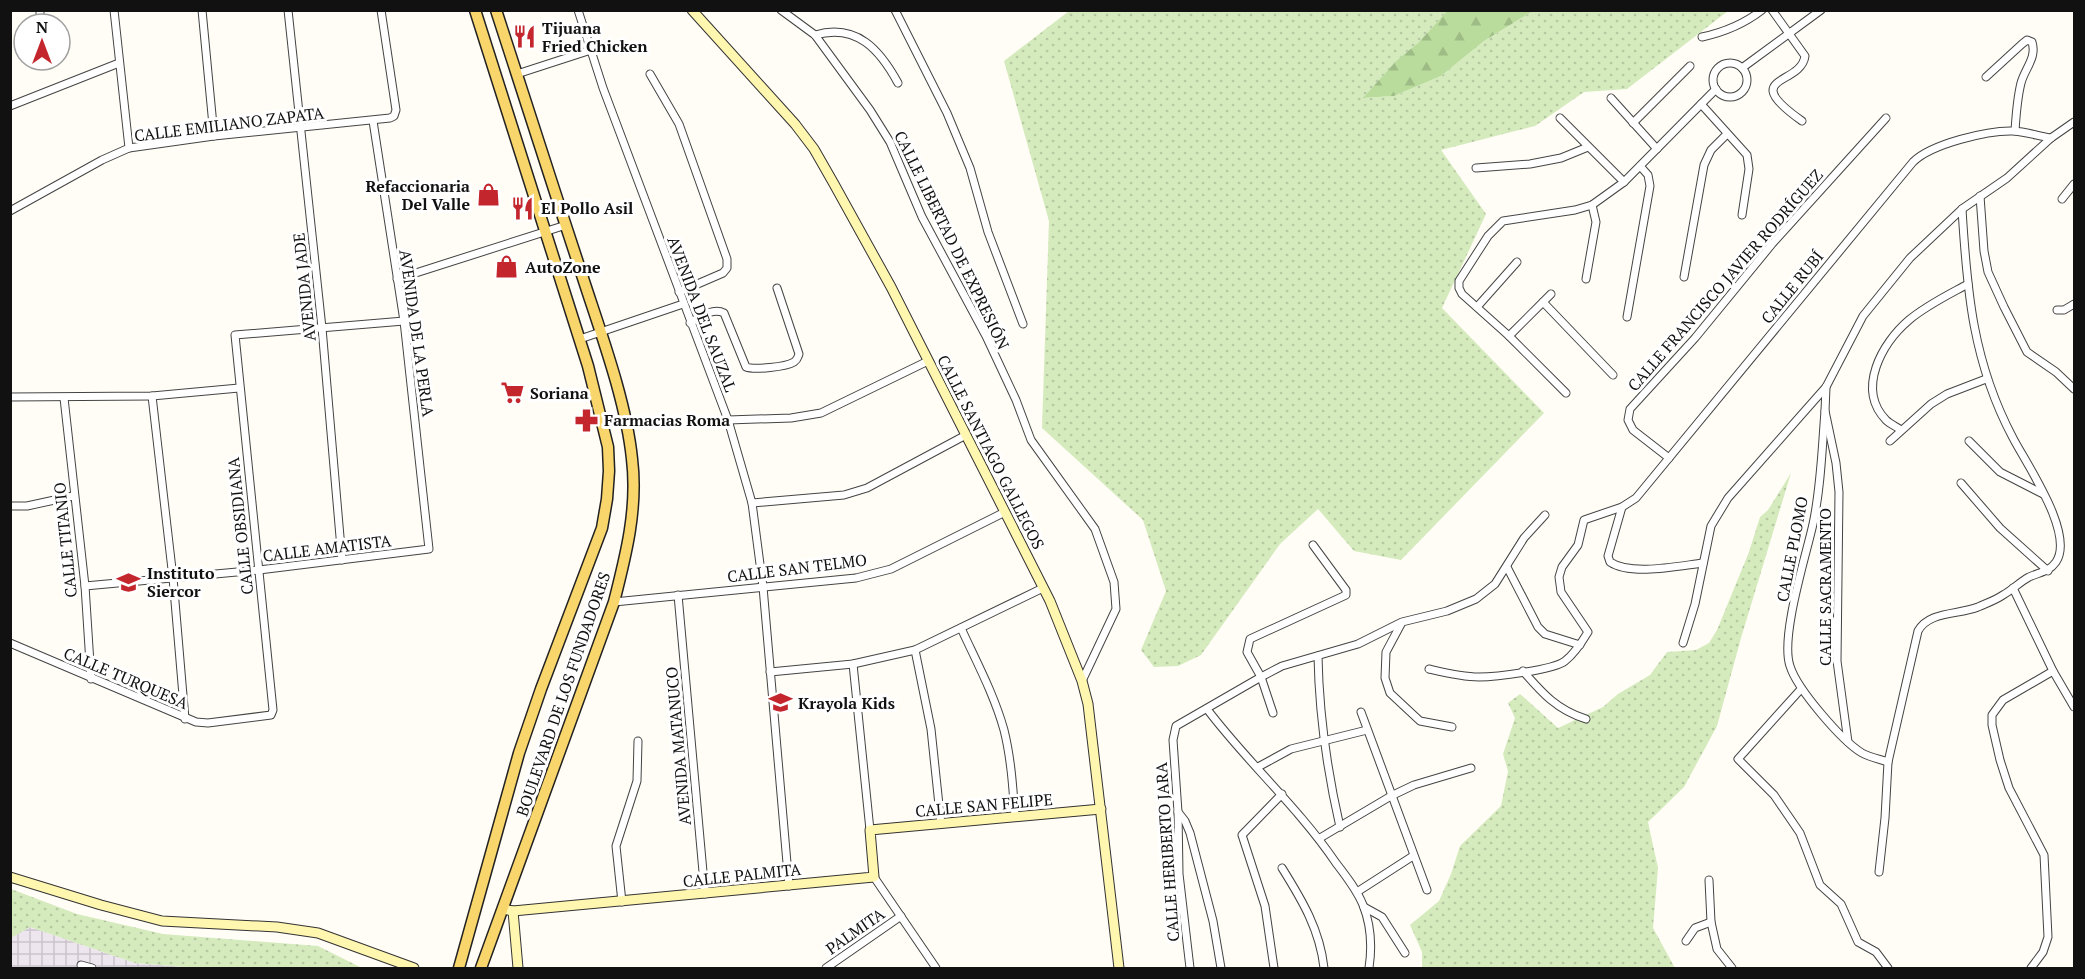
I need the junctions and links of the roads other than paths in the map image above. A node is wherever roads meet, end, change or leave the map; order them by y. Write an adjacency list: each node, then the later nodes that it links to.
1 (114, 10): 18 (street)
2 (202, 10): 38 (street)
3 (288, 10): 35 (street, AVENIDA JADE)
4 (381, 10): 31 (street, CALLE EMILIANO ZAPATA)
5 (475, 10): 54 (main road, BOULEVARD DE LOS FUNDADORES)
6 (496, 10): 21 (main road, BOULEVARD DE LOS FUNDADORES)
7 (578, 10): 17 (street, AVENIDA DEL SAUZAL)
8 (692, 10): 76 (street, CALLE SANTIAGO GALLEGOS)
9 (781, 10): 15 (street, CALLE LIBERTAD DE EXPRESIÓN)
10 (895, 10): 71 (street)
11 (1762, 10): 16 (street)
12 (1772, 10): 14 (street)
13 (1821, 10): 14 (street)
14 (1790, 34): 20 (street); 32 (street)
15 (815, 35): 24 (street); 129 (street, CALLE LIBERTAD DE EXPRESIÓN)
16 (1702, 37)
17 (591, 50): 21 (street); 61 (street, AVENIDA DEL SAUZAL)
18 (119, 63): 28 (street); 41 (street)
19 (1690, 66): 34 (street)
20 (1742, 68): 25 (street); 25 (street)
21 (517, 74): 53 (main road, BOULEVARD DE LOS FUNDADORES)
22 (650, 74): 61 (street)
23 (1986, 77): 36 (street)
24 (898, 83)
25 (1716, 89): 27 (street)
26 (1611, 98): 34 (street)
27 (1701, 104): 37 (street); 42 (street)
28 (10, 106)
29 (1560, 118): 40 (street)
30 (1887, 118): 92 (street, CALLE FRANCISCO JAVIER RODRÍGUEZ)
31 (373, 121): 35 (street, CALLE EMILIANO ZAPATA); 57 (street, AVENIDA DE LA PERLA)
32 (1802, 121)
33 (2074, 122): 39 (street)
34 (1633, 123): 42 (street)
35 (300, 128): 38 (street, CALLE EMILIANO ZAPATA); 72 (street, AVENIDA JADE)
36 (2015, 131): 39 (street, CALLE RUBÍ); 92 (street, CALLE RUBÍ)
37 (1727, 134): 52 (street); 56 (street)
38 (214, 136): 41 (street, CALLE EMILIANO ZAPATA)
39 (2051, 138): 47 (street)
40 (1588, 147): 44 (street); 45 (street)
41 (129, 148): 51 (street, CALLE EMILIANO ZAPATA)
42 (1657, 149): 43 (street)
43 (1640, 166): 45 (street); 68 (street)
44 (1476, 168)
45 (1624, 183): 49 (street)
46 (2074, 184): 48 (street)
47 (1980, 196): 50 (street); 81 (street)
48 (2062, 199)
49 (1592, 205): 58 (street); 66 (street)
50 (1962, 209): 59 (street); 79 (street)
51 (10, 211)
52 (1742, 215)
53 (566, 225): 54 (street); 73 (main road, BOULEVARD DE LOS FUNDADORES)
54 (546, 232): 57 (street); 75 (main road, BOULEVARD DE LOS FUNDADORES)
55 (1517, 262): 66 (street)
56 (1684, 277)
57 (397, 279): 69 (street, AVENIDA DE LA PERLA)
58 (1586, 279)
59 (1968, 284): 78 (street); 88 (street)
60 (777, 288): 70 (street)
61 (679, 292): 64 (street, AVENIDA DEL SAUZAL)
62 (1551, 294): 63 (street)
63 (1543, 302): 74 (street); 77 (street)
64 (682, 304): 70 (street, AVENIDA DEL SAUZAL); 73 (street)
65 (2074, 304): 67 (street)
66 (1477, 307): 74 (street)
67 (2057, 310)
68 (1627, 317)
69 (404, 321): 72 (street); 102 (street, AVENIDA DE LA PERLA)
70 (690, 323): 87 (street, AVENIDA DEL SAUZAL)
71 (1023, 324)
72 (322, 328): 80 (street, CALLE OBSIDIANA); 103 (street, AVENIDA JADE)
73 (600, 332): 75 (street); 114 (main road, BOULEVARD DE LOS FUNDADORES)
74 (1509, 336): 82 (street)
75 (580, 339): 175 (main road, BOULEVARD DE LOS FUNDADORES)
76 (928, 361): 87 (street); 89 (street, CALLE SANTIAGO GALLEGOS)
77 (1613, 375)
78 (1986, 379): 88 (street); 94 (street)
79 (1826, 387): 86 (street, CALLE SACRAMENTO); 104 (street)
80 (239, 388): 83 (street); 106 (street, CALLE OBSIDIANA)
81 (2074, 389)
82 (1566, 393)
83 (152, 396): 85 (street); 108 (street)
84 (10, 397): 85 (street)
85 (64, 398): 95 (street, CALLE TITANIO)
86 (1825, 411): 130 (street, CALLE PLOMO); 142 (street, CALLE SACRAMENTO)
87 (728, 420): 96 (street, AVENIDA DEL SAUZAL)
88 (1901, 430): 90 (street)
89 (966, 435): 96 (street); 99 (street, CALLE SANTIAGO GALLEGOS)
90 (1890, 441)
91 (1969, 441): 94 (street)
92 (1669, 458): 98 (street, CALLE RUBÍ)
93 (1961, 483): 107 (street)
94 (2043, 494): 107 (street)
95 (73, 496): 97 (street); 109 (street, CALLE TITANIO)
96 (752, 503): 110 (street, AVENIDA DEL SAUZAL)
97 (10, 506)
98 (1622, 507): 104 (street); 119 (street, CALLE RUBÍ)
99 (1005, 512): 110 (street, CALLE SAN TELMO); 111 (street, CALLE SANTIAGO GALLEGOS)
100 (1545, 515): 105 (street)
101 (1313, 545): 127 (street)
102 (429, 549): 103 (street, CALLE AMATISTA)
103 (342, 560): 106 (street, CALLE AMATISTA)
104 (1703, 563): 118 (street)
105 (1507, 567): 115 (street); 119 (street)
106 (259, 570): 108 (street, CALLE AMATISTA); 135 (street, CALLE OBSIDIANA)
107 (2048, 571): 112 (street)
108 (173, 578): 109 (street, CALLE AMATISTA); 136 (street)
109 (85, 586): 128 (street, CALLE TITANIO)
110 (763, 586): 113 (street, CALLE SAN TELMO); 126 (street, AVENIDA DEL SAUZAL)
111 (1043, 588): 116 (street); 129 (street, CALLE SANTIAGO GALLEGOS)
112 (2013, 588): 125 (street); 143 (street)
113 (678, 595): 114 (street, CALLE SAN TELMO); 164 (street, AVENIDA MATANUCO)
114 (614, 602): 167 (main road, BOULEVARD DE LOS FUNDADORES)
115 (1402, 622): 121 (street); 138 (street)
116 (961, 628): 120 (street); 150 (street)
117 (10, 643): 128 (street, CALLE TURQUESA)
118 (1683, 643)
119 (1580, 645): 124 (street)
120 (915, 650): 122 (street); 151 (street)
121 (1318, 656): 127 (street); 140 (street)
122 (853, 664): 126 (street); 153 (street)
123 (1429, 669): 124 (street)
124 (1522, 671): 137 (street)
125 (2053, 671): 131 (street); 188 (street)
126 (770, 672): 161 (street, AVENIDA DEL SAUZAL)
127 (1261, 677): 132 (street); 134 (street)
128 (91, 679): 136 (street, CALLE TURQUESA)
129 (1082, 681): 148 (street, CALLE SANTIAGO GALLEGOS)
130 (1801, 689): 142 (street, CALLE PLOMO); 187 (street)
131 (2074, 707)
132 (1207, 709): 144 (street); 149 (street, CALLE HERIBERTO JARA)
133 (1361, 712): 139 (street)
134 (1273, 713)
135 (271, 715): 136 (street, CALLE TURQUESA)
136 (185, 719)
137 (1586, 719)
138 (1452, 727)
139 (1367, 730): 140 (street); 147 (street)
140 (1324, 740): 144 (street); 152 (street)
141 (638, 741): 165 (street)
142 (1848, 744): 143 (street)
143 (1888, 762): 157 (street)
144 (1258, 767): 146 (street)
145 (1471, 768): 147 (street)
146 (1282, 794): 154 (street); 183 (street)
147 (1391, 796): 152 (street); 155 (street)
148 (1101, 809): 150 (street, CALLE SAN FELIPE); 180 (street, CALLE SANTIAGO GALLEGOS)
149 (1178, 812): 181 (street, CALLE HERIBERTO JARA); 182 (street)
150 (1015, 817): 151 (street, CALLE SAN FELIPE)
151 (941, 824): 153 (street, CALLE SAN FELIPE)
152 (1340, 827): 154 (street)
153 (870, 830): 159 (street)
154 (1320, 838): 163 (street)
155 (1413, 856): 162 (street); 163 (street)
156 (1282, 868): 184 (street)
157 (1879, 872)
158 (10, 877): 174 (street)
159 (874, 877): 161 (street, CALLE PALMITA); 168 (street)
160 (1709, 880): 169 (street)
161 (789, 886): 164 (street, CALLE PALMITA)
162 (1427, 890)
163 (1357, 892): 166 (street)
164 (705, 894): 165 (street, CALLE PALMITA)
165 (622, 902): 167 (street, CALLE PALMITA)
166 (1364, 907): 171 (street); 185 (street)
167 (508, 910): 176 (main road, BOULEVARD DE LOS FUNDADORES); 177 (street)
168 (901, 916): 178 (street, PALMITA); 179 (street)
169 (1712, 922): 170 (street); 186 (street)
170 (1686, 941)
171 (1406, 953)
172 (81, 965): 173 (street)
173 (92, 969)
174 (414, 969)
175 (459, 969)
176 (481, 969)
177 (518, 969)
178 (825, 969)
179 (936, 969)
180 (1119, 969)
181 (1190, 969)
182 (1221, 969)
183 (1274, 969)
184 (1324, 969)
185 (1369, 969)
186 (1732, 969)
187 (1888, 969)
188 (2031, 969)

